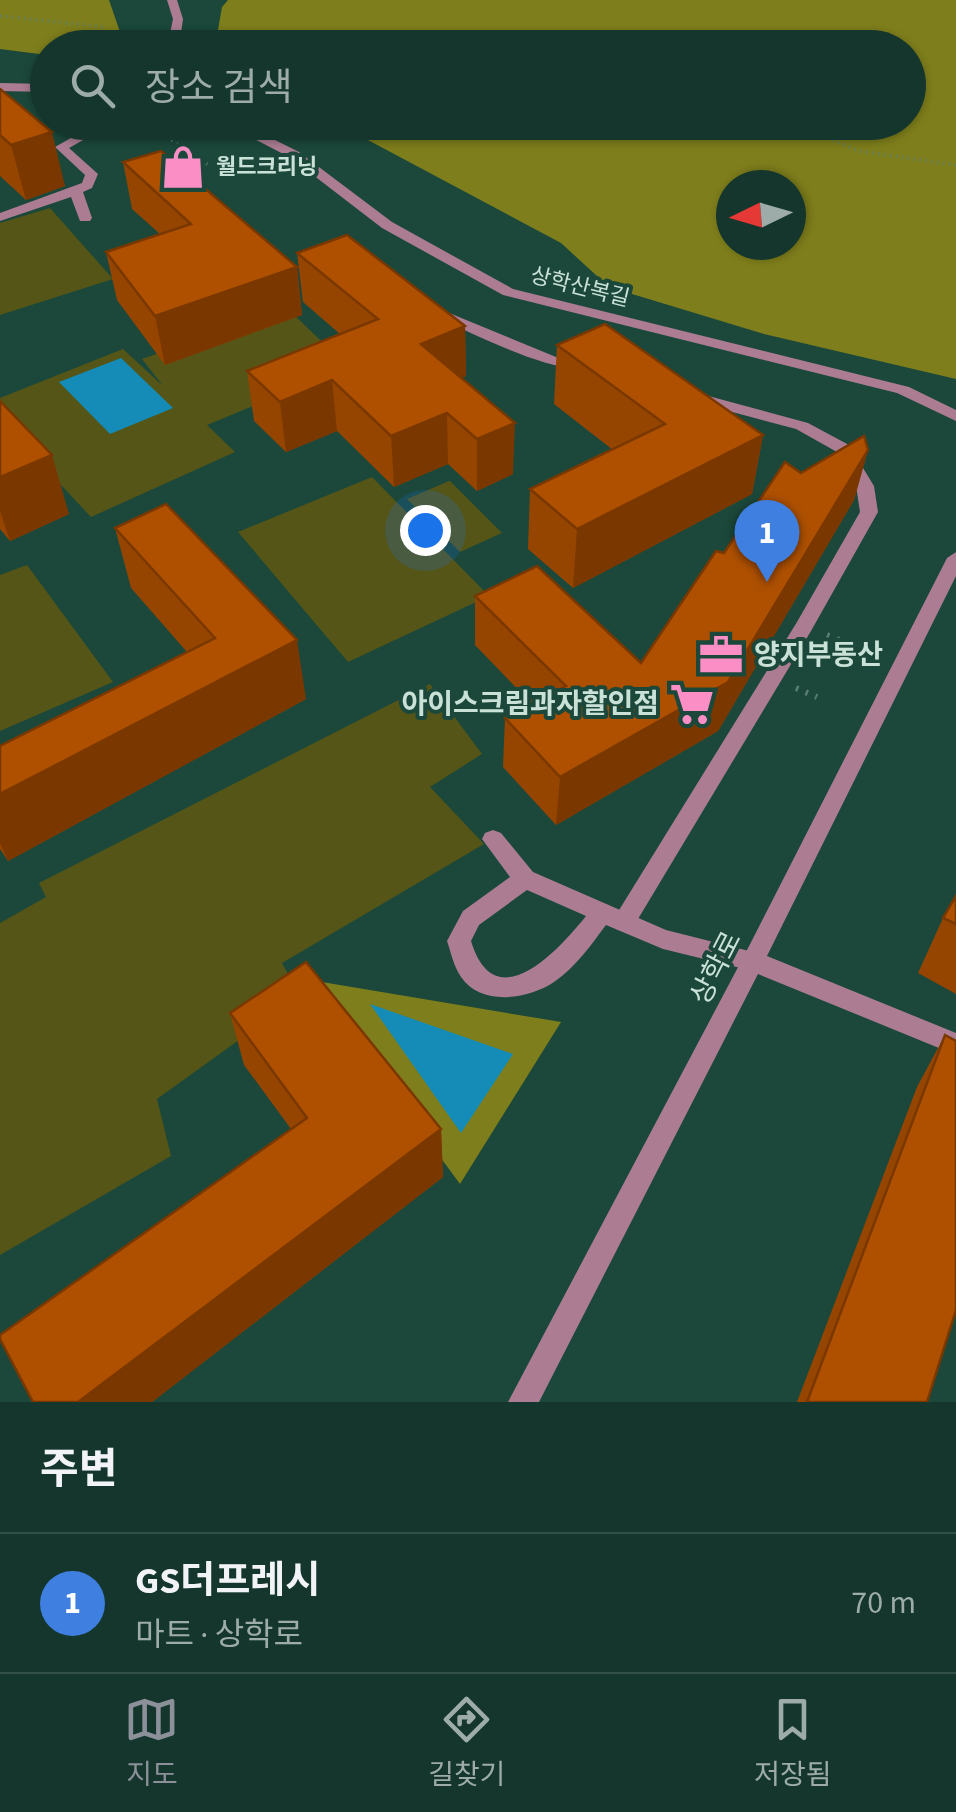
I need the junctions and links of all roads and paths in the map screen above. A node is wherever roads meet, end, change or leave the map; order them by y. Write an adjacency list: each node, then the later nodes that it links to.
1 (172, 0): 4 (street)
2 (0, 16): 3 (path)
3 (105, 30)
4 (177, 30)
5 (0, 87): 6 (street)
6 (30, 88)
7 (53, 140): 12 (street)
8 (72, 140): 12 (street)
9 (174, 140): 13 (path)
10 (263, 140): 21 (street, 상학산복길)
11 (831, 140): 14 (path)
12 (60, 146): 15 (street)
13 (210, 166)
14 (956, 166)
15 (76, 191): 16 (street); 17 (street)
16 (0, 217)
17 (84, 218)
18 (418, 302): 19 (street)
19 (599, 368)
20 (683, 393): 25 (street)
21 (956, 416)
22 (956, 558): 26 (street, 상학로)
23 (493, 839): 24 (street)
24 (525, 879): 25 (street); 25 (street)
25 (614, 917): 26 (street)
26 (753, 961): 27 (street); 28 (street, 상학로)
27 (956, 1044)
28 (523, 1402)

